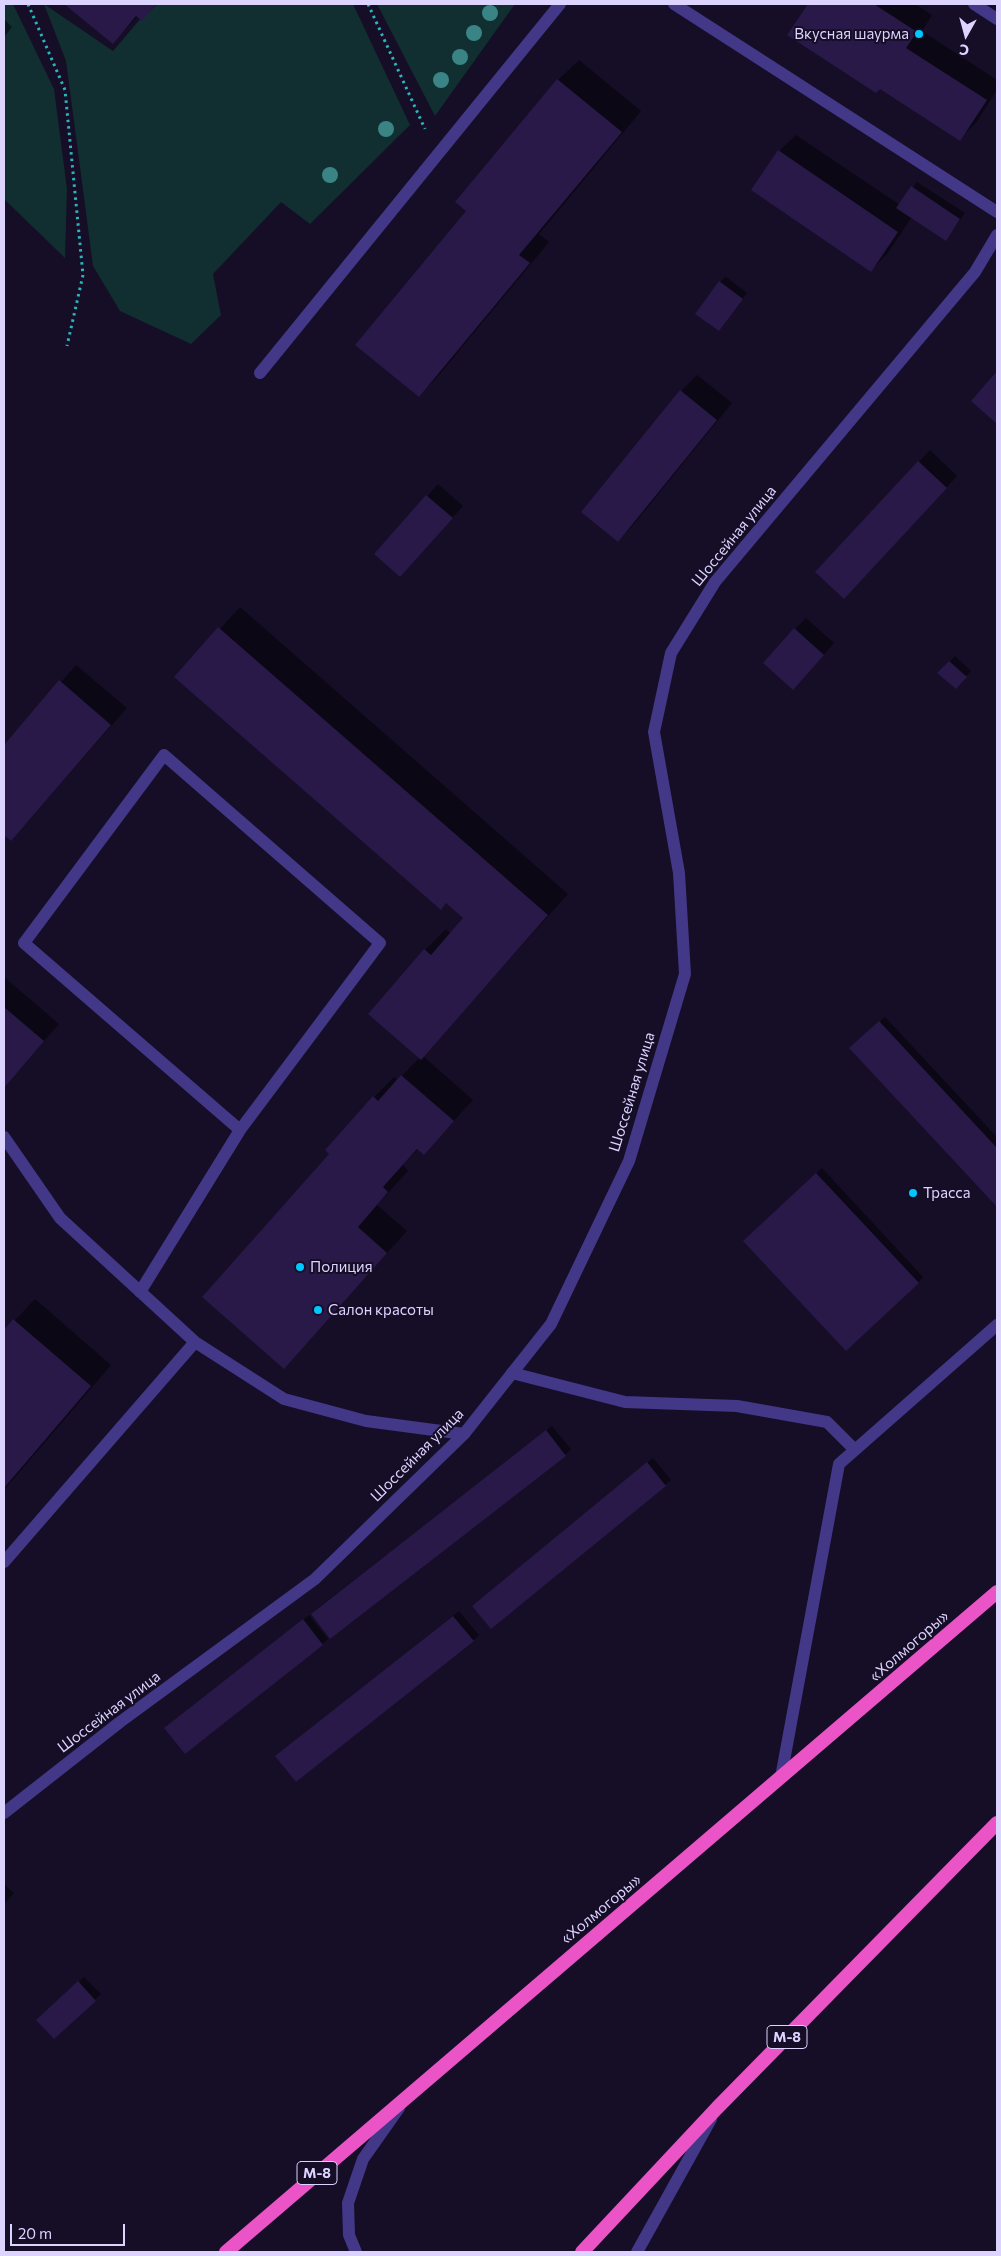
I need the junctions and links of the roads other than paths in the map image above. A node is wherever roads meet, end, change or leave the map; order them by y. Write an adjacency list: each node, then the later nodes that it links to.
1 (560, 4): 7 (street)
2 (674, 4): 5 (street)
3 (974, 4): 4 (street)
4 (997, 19)
5 (997, 212)
6 (997, 235): 13 (street, Шоссейная улица)
7 (260, 373)
8 (240, 1130): 8 (street); 10 (street)
9 (4, 1137): 10 (street)
10 (140, 1292): 12 (street)
11 (997, 1325): 15 (street)
12 (195, 1342): 14 (street); 16 (street)
13 (512, 1373): 14 (street, Шоссейная улица); 15 (street)
14 (464, 1434): 19 (street, Шоссейная улица)
15 (855, 1450): 18 (street)
16 (4, 1562)
17 (997, 1592): 18 (highway, «Холмогоры» / М-8)
18 (781, 1777): 21 (highway, «Холмогоры» / М-8)
19 (4, 1813)
20 (997, 1824): 22 (highway, М-8)
21 (409, 2094): 23 (highway, «Холмогоры» / М-8); 24 (street)
22 (717, 2108): 25 (highway, М-8); 26 (street)
23 (226, 2252)
24 (356, 2252)
25 (582, 2252)
26 (637, 2252)

